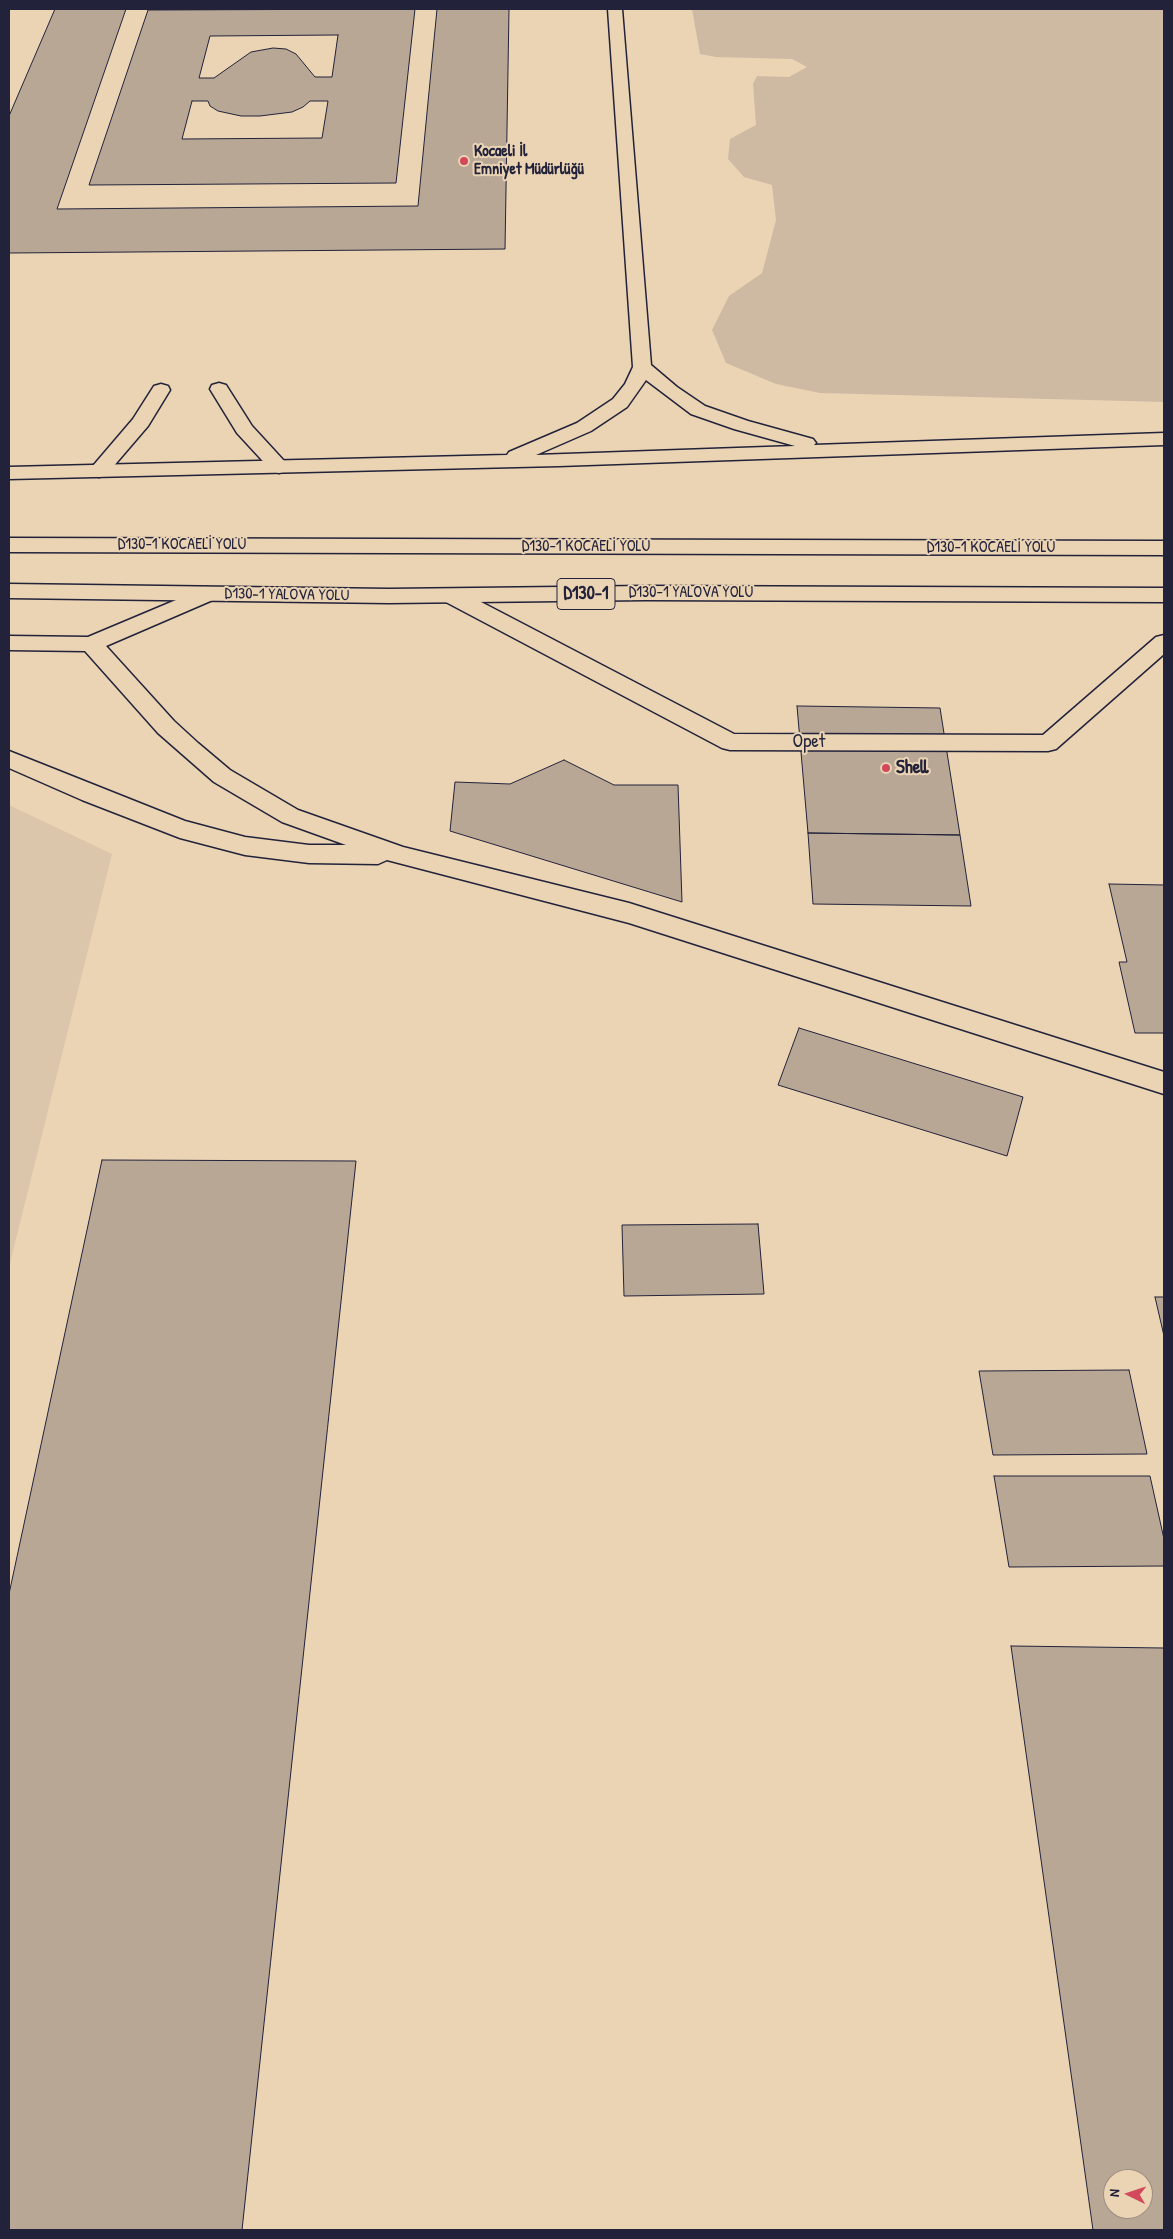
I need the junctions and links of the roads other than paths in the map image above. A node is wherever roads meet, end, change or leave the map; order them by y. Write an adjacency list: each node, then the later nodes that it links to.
1 (616, 9): 2 (main road)
2 (642, 367): 6 (main road); 7 (main road)
3 (219, 389): 8 (main road)
4 (161, 390): 9 (main road)
5 (1164, 439): 6 (main road)
6 (830, 450): 7 (main road)
7 (502, 462): 8 (main road)
8 (279, 466): 9 (main road)
9 (99, 471): 10 (main road)
10 (9, 473)
11 (9, 545): 12 (main road, D130-1 KOCAELİ YOLU)
12 (1164, 548)
13 (9, 591): 14 (main road, D130-1 YALOVA YOLU / D130-1)
14 (208, 594): 16 (main road, D130-1 YALOVA YOLU / D130-1); 19 (main road)
15 (1164, 595): 16 (main road, D130-1 YALOVA YOLU / D130-1)
16 (452, 596): 17 (main road, Opet)
17 (1164, 642)
18 (9, 643): 19 (main road)
19 (90, 644): 21 (main road)
20 (9, 759): 21 (main road)
21 (400, 855): 22 (main road)
22 (1164, 1083)

